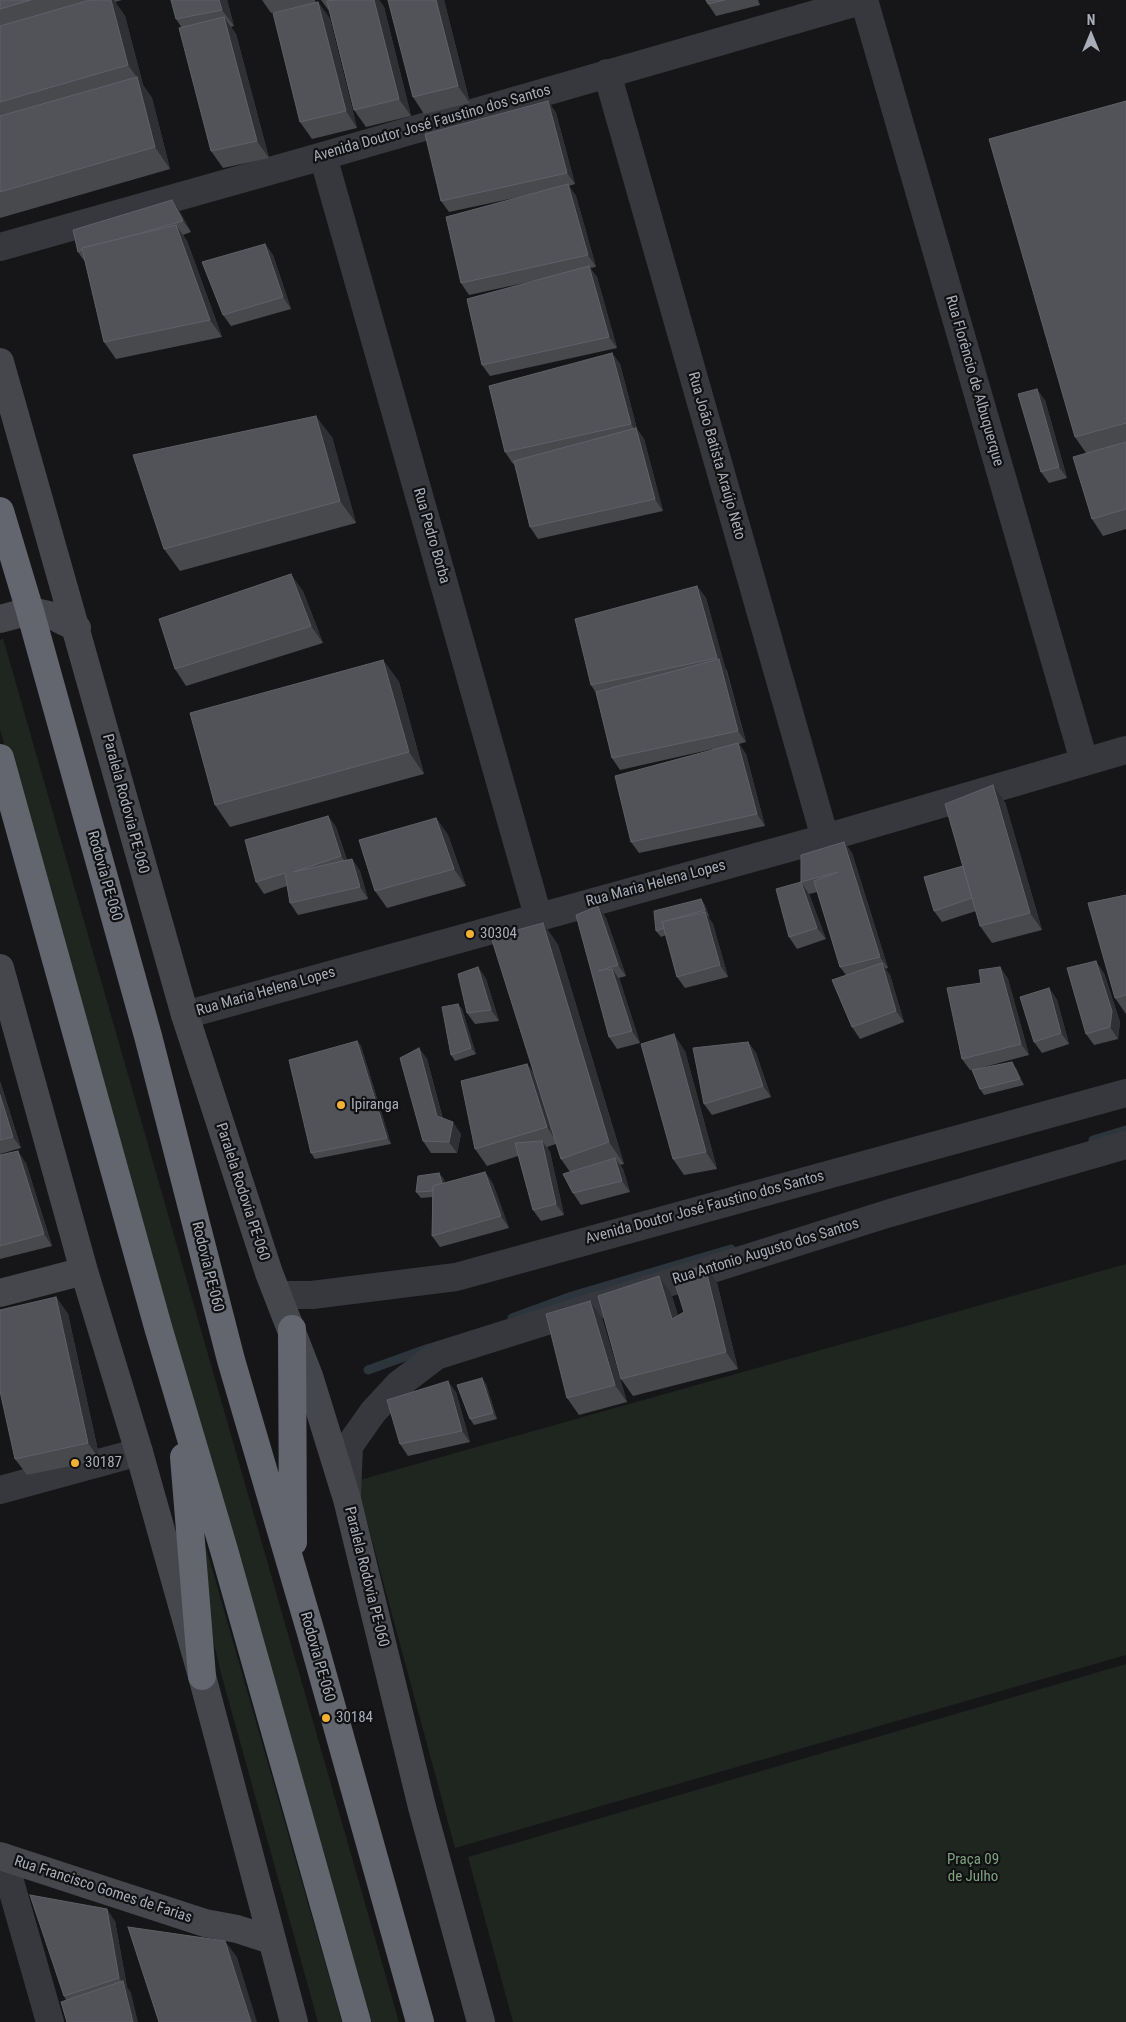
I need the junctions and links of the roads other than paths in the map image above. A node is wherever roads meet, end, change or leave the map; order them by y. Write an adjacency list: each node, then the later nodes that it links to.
1 (864, 0): 2 (street, Avenida Doutor José Faustino dos Santos); 12 (street, Rua Florêncio de Albuquerque)
2 (606, 74): 3 (street, Avenida Doutor José Faustino dos Santos); 13 (street, Rua João Batista Araújo Neto)
3 (323, 156): 4 (street, Avenida Doutor José Faustino dos Santos); 14 (street, Rua Pedro Borba)
4 (0, 247)
5 (0, 362): 9 (main road, Paralela Rodovia PE-060)
6 (0, 511): 7 (highway, Rodovia PE-060)
7 (30, 611): 8 (main road); 9 (main road); 27 (highway, Rodovia PE-060)
8 (0, 619)
9 (77, 628): 16 (main road, Paralela Rodovia PE-060)
10 (1126, 750): 12 (street, Rua Maria Helena Lopes)
11 (0, 758): 23 (highway)
12 (1084, 761): 13 (street, Rua Maria Helena Lopes)
13 (825, 838): 14 (street, Rua Maria Helena Lopes)
14 (538, 916): 16 (street, Rua Maria Helena Lopes)
15 (0, 968): 19 (main road)
16 (185, 1015): 21 (main road, Paralela Rodovia PE-060)
17 (1126, 1093): 21 (street, Avenida Doutor José Faustino dos Santos)
18 (1126, 1145): 26 (street, Rua Antonio Augusto dos Santos)
19 (84, 1271): 20 (main road); 24 (main road)
20 (0, 1293)
21 (279, 1296): 22 (main road, Paralela Rodovia PE-060)
22 (292, 1329): 26 (main road, Paralela Rodovia PE-060); 27 (highway)
23 (180, 1401): 28 (highway); 33 (highway)
24 (139, 1452): 25 (street); 28 (main road)
25 (0, 1490)
26 (347, 1500): 35 (main road, Paralela Rodovia PE-060)
27 (293, 1574): 34 (highway, Rodovia PE-060)
28 (202, 1676): 30 (main road)
29 (1, 1857): 30 (main road, Rua Francisco Gomes de Farias); 31 (street)
30 (271, 1940): 32 (main road)
31 (50, 2022)
32 (294, 2022)
33 (357, 2022)
34 (420, 2022)
35 (481, 2022)

